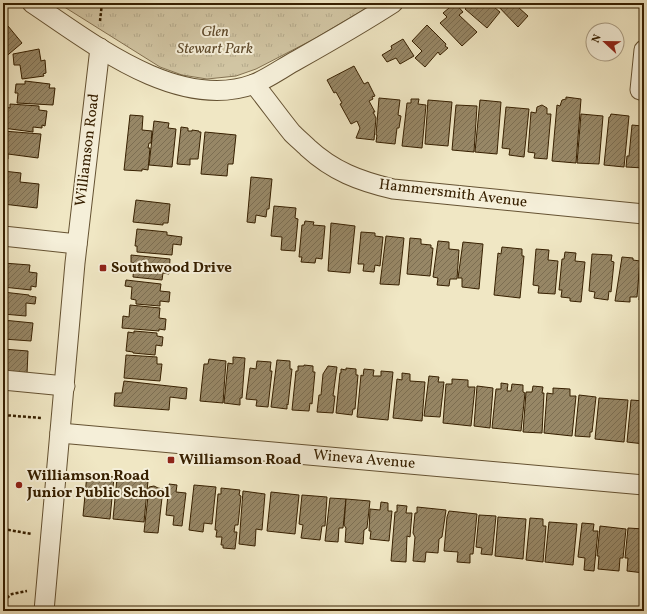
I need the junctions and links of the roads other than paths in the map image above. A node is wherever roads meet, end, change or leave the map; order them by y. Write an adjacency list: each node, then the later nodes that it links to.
1 (32, 3): 3 (street)
2 (393, 3): 5 (street)
3 (100, 48): 5 (street); 9 (street, Williamson Road)
4 (644, 50): 6 (street)
5 (254, 84): 7 (street, Hammersmith Avenue)
6 (640, 90)
7 (644, 214)
8 (3, 236): 9 (street)
9 (77, 244): 11 (street, Williamson Road)
10 (3, 380): 11 (street)
11 (65, 386): 12 (street, Williamson Road)
12 (55, 426): 13 (street, Wineva Avenue); 14 (street, Williamson Road)
13 (644, 485)
14 (44, 611)

